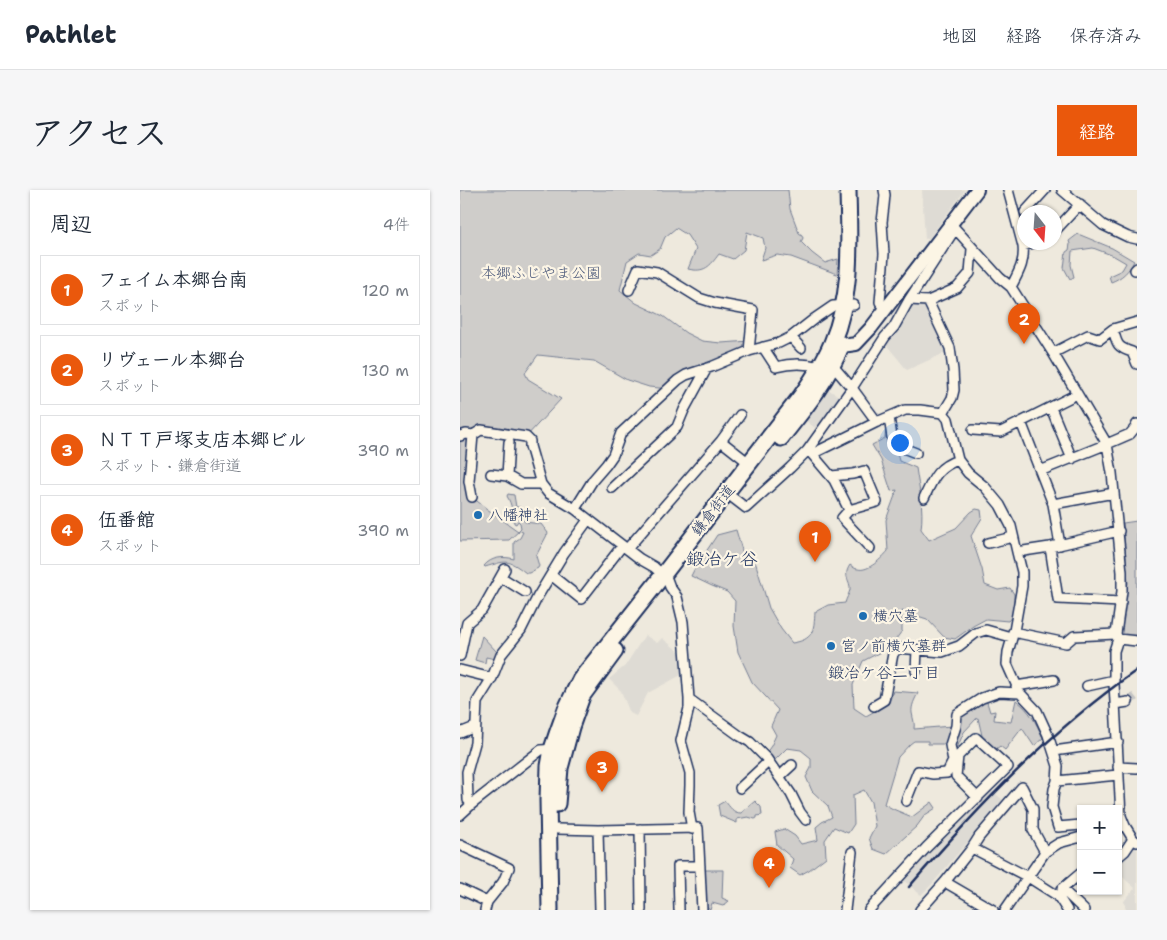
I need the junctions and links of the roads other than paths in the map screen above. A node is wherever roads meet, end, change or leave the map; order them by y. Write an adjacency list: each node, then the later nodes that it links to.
1 (848, 190): 20 (main road, 鎌倉街道)
2 (858, 190): 20 (main road, 鎌倉街道)
3 (884, 190): 19 (street)
4 (977, 190): 12 (street)
5 (1008, 190): 10 (street)
6 (1045, 190): 9 (street)
7 (1062, 190): 8 (street)
8 (1080, 204): 11 (street); 13 (street)
9 (1032, 205)
10 (1017, 222)
11 (1062, 223)
12 (953, 227): 14 (street); 19 (street); 21 (street)
13 (1137, 239)
14 (972, 249): 16 (street); 18 (street)
15 (1023, 250): 16 (street)
16 (1011, 288): 29 (street)
17 (629, 290): 28 (street)
18 (928, 301): 21 (street); 36 (street)
19 (889, 304): 21 (street); 25 (street)
20 (849, 305): 24 (street); 25 (main road, 鎌倉街道)
21 (907, 305): 33 (street)
22 (1137, 322): 23 (street)
23 (1113, 329): 29 (street); 30 (street)
24 (791, 337): 26 (street); 27 (street)
25 (837, 344): 31 (main road, 鎌倉街道)
26 (763, 347): 28 (street); 31 (street)
27 (801, 348)
28 (748, 351): 32 (street)
29 (1053, 353): 34 (street)
30 (1137, 364)
31 (826, 367): 33 (street); 52 (main road, 鎌倉街道); 61 (main road, 鎌倉街道)
32 (707, 368): 58 (street); 64 (street)
33 (852, 388): 39 (street); 48 (street)
34 (1077, 394): 35 (street); 47 (street)
35 (1051, 408): 40 (street); 50 (street)
36 (942, 413): 38 (street); 51 (street)
37 (740, 415): 45 (street)
38 (889, 417): 39 (street); 49 (street)
39 (877, 422): 48 (street)
40 (1021, 422): 42 (street); 53 (street)
41 (1137, 424): 47 (street)
42 (973, 430)
43 (473, 435): 44 (street); 57 (street); 60 (street)
44 (460, 436)
45 (721, 441): 52 (street); 71 (street)
46 (509, 442): 55 (street)
47 (1107, 444): 50 (street); 59 (street)
48 (810, 452): 56 (street); 61 (street)
49 (916, 452)
50 (1072, 459): 53 (street)
51 (958, 460): 62 (street); 68 (street)
52 (749, 463): 75 (main road, 鎌倉街道)
53 (1040, 471): 63 (street)
54 (491, 474): 55 (street)
55 (506, 476): 57 (street)
56 (831, 476): 65 (street); 65 (street)
57 (541, 484): 64 (street)
58 (612, 488)
59 (1114, 493): 63 (street); 67 (street)
60 (472, 497)
61 (733, 498): 75 (main road, 鎌倉街道)
62 (924, 498)
63 (1054, 504): 70 (street)
64 (574, 509): 66 (street)
65 (849, 510): 72 (street)
66 (588, 520): 71 (street); 74 (street)
67 (1118, 531): 70 (street); 77 (street)
68 (1013, 536): 69 (street); 73 (street)
69 (988, 543)
70 (1055, 546): 73 (street); 77 (street)
71 (625, 547): 74 (street); 75 (street)
72 (870, 548)
73 (1018, 552): 79 (street)
74 (551, 575): 86 (street)
75 (666, 579): 91 (street); 98 (main road, 鎌倉街道)
76 (525, 592): 78 (street)
77 (1121, 602): 80 (street)
78 (464, 621): 83 (street)
79 (1012, 635): 80 (street); 82 (street); 90 (street)
80 (1117, 636): 81 (street); 88 (street)
81 (1137, 641)
82 (916, 650): 85 (street); 94 (street)
83 (460, 656)
84 (460, 670): 86 (street)
85 (916, 671)
86 (492, 678): 95 (street)
87 (1054, 680): 90 (street)
88 (1114, 680): 89 (street); 93 (street)
89 (1087, 686)
90 (1018, 689): 99 (street); 109 (street)
91 (689, 700): 100 (street); 118 (street)
92 (1128, 702): 93 (street)
93 (1115, 704): 97 (street)
94 (874, 706)
95 (476, 727): 96 (street); 110 (street)
96 (460, 733)
97 (1118, 742): 99 (street); 103 (street)
98 (559, 749): 110 (street); 116 (main road, 鎌倉街道); 133 (main road, 鎌倉街道)
99 (1054, 751): 105 (street)
100 (768, 762): 104 (street); 106 (street)
101 (792, 765): 104 (street)
102 (1137, 768): 103 (street)
103 (1118, 771): 105 (street); 111 (street)
104 (779, 777): 113 (street)
105 (1057, 781): 114 (street)
106 (740, 788)
107 (978, 798): 107 (street); 140 (street)
108 (460, 800): 110 (street)
109 (906, 801)
110 (472, 804): 112 (street)
111 (1119, 805)
112 (460, 815)
113 (806, 820)
114 (1077, 825)
115 (1122, 826): 121 (street)
116 (557, 829): 119 (street); 134 (main road, 鎌倉街道)
117 (640, 829): 118 (street); 119 (street); 136 (street)
118 (692, 829): 127 (street)
119 (598, 830): 135 (street)
120 (1077, 839): 125 (street)
121 (1135, 841): 126 (street)
122 (460, 845): 132 (street)
123 (972, 848): 125 (street); 129 (street); 130 (street)
124 (852, 852): 139 (street)
125 (1045, 852): 129 (street)
126 (1122, 854)
127 (700, 866): 137 (street); 138 (street)
128 (1077, 876): 145 (street)
129 (1028, 877): 143 (street); 144 (street)
130 (945, 882): 141 (street); 142 (street)
131 (460, 889): 132 (street)
132 (486, 906)
133 (550, 910)
134 (558, 910)
135 (600, 910)
136 (641, 910)
137 (679, 910)
138 (702, 910)
139 (845, 910)
140 (870, 910)
141 (920, 910)
142 (992, 910)
143 (1005, 910)
144 (1067, 910)
145 (1084, 910)

